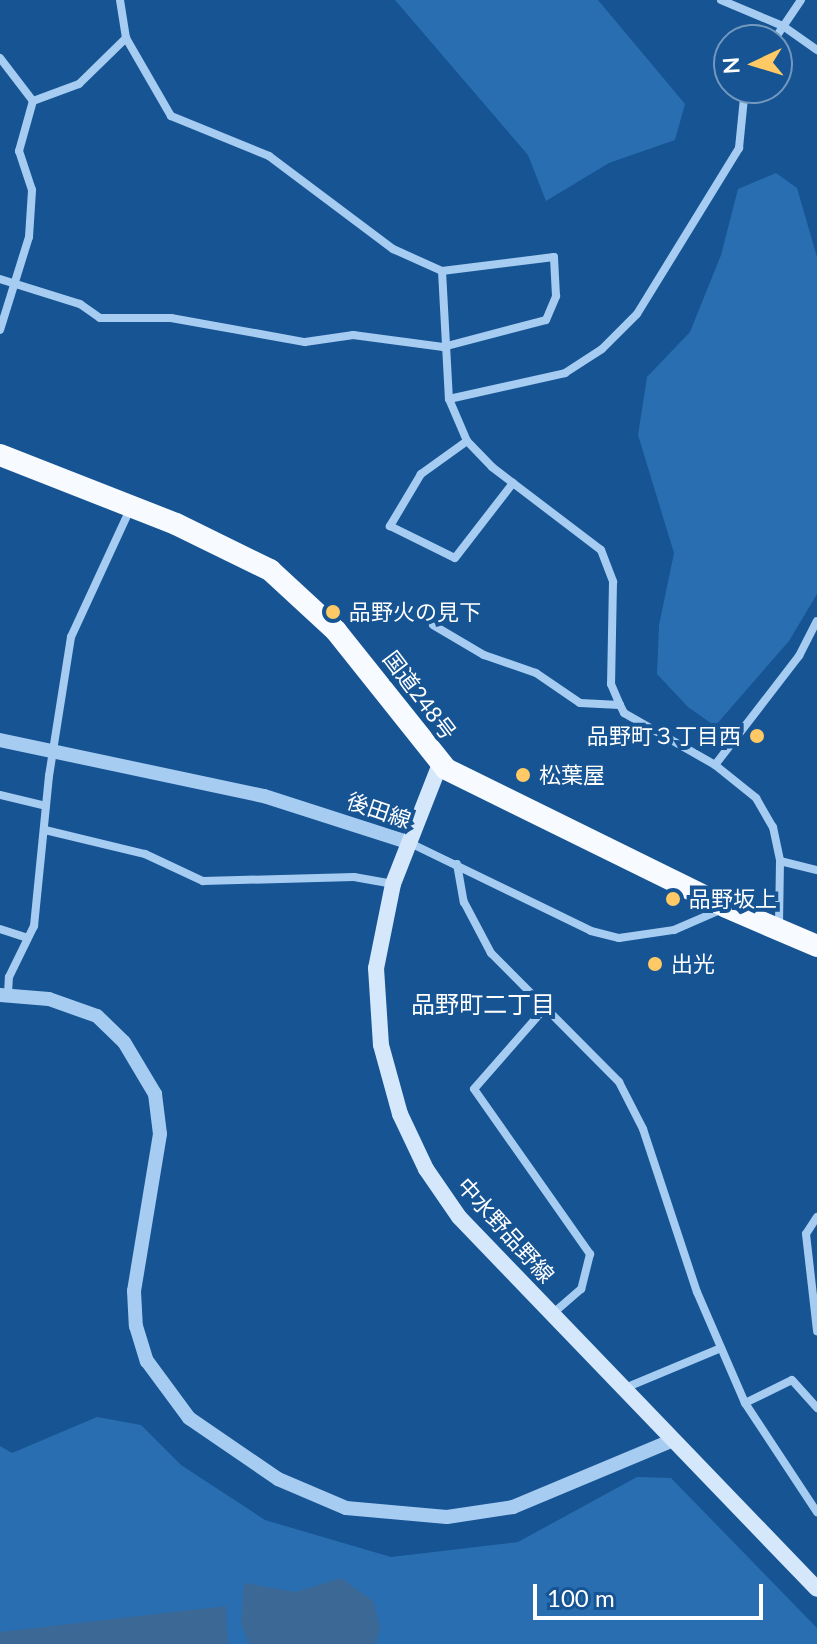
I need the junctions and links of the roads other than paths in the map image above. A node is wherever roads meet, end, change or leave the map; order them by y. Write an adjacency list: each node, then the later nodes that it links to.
1 (120, 0): 7 (street)
2 (721, 0): 4 (street)
3 (801, 0): 5 (street)
4 (778, 24)
5 (784, 24)
6 (793, 33): 8 (street)
7 (126, 38): 10 (street); 12 (street)
8 (817, 50)
9 (0, 58): 10 (street)
10 (33, 101): 14 (street)
11 (743, 104): 17 (street)
12 (442, 271): 16 (street); 16 (street)
13 (0, 279): 14 (street)
14 (15, 287): 15 (street); 16 (street)
15 (0, 330)
16 (443, 347): 17 (street)
17 (449, 399): 18 (street)
18 (467, 441): 20 (street); 20 (street)
19 (0, 455): 21 (highway, 国道248号)
20 (513, 483): 24 (street)
21 (131, 507): 26 (street); 27 (highway, 国道248号)
22 (817, 621): 28 (street)
23 (433, 625): 24 (street)
24 (620, 705): 28 (street)
25 (0, 740): 26 (street, 後田線)
26 (52, 751): 30 (street); 32 (street, 後田線)
27 (440, 764): 32 (main road, 中水野品野線); 37 (highway, 国道248号)
28 (715, 765): 33 (street)
29 (0, 795): 30 (street)
30 (46, 806): 31 (street)
31 (45, 830): 36 (street); 40 (street)
32 (407, 842): 34 (street, 後田線); 36 (main road, 中水野品野線)
33 (780, 861): 35 (street); 39 (street)
34 (457, 864): 37 (street, 後田線); 43 (street)
35 (817, 870)
36 (393, 884): 45 (main road, 中水野品野線)
37 (726, 907): 39 (highway, 国道248号)
38 (0, 929): 40 (street)
39 (779, 930): 41 (highway, 国道248号)
40 (27, 938): 42 (street)
41 (817, 946)
42 (4, 995): 51 (street)
43 (544, 1009): 45 (street); 47 (street)
44 (817, 1217): 46 (street)
45 (553, 1313): 48 (main road, 中水野品野線)
46 (817, 1331)
47 (721, 1348): 48 (street); 49 (street)
48 (624, 1389): 51 (main road, 中水野品野線)
49 (745, 1403): 50 (street); 52 (street)
50 (817, 1408)
51 (673, 1440): 53 (main road, 中水野品野線)
52 (817, 1512)
53 (817, 1589)

